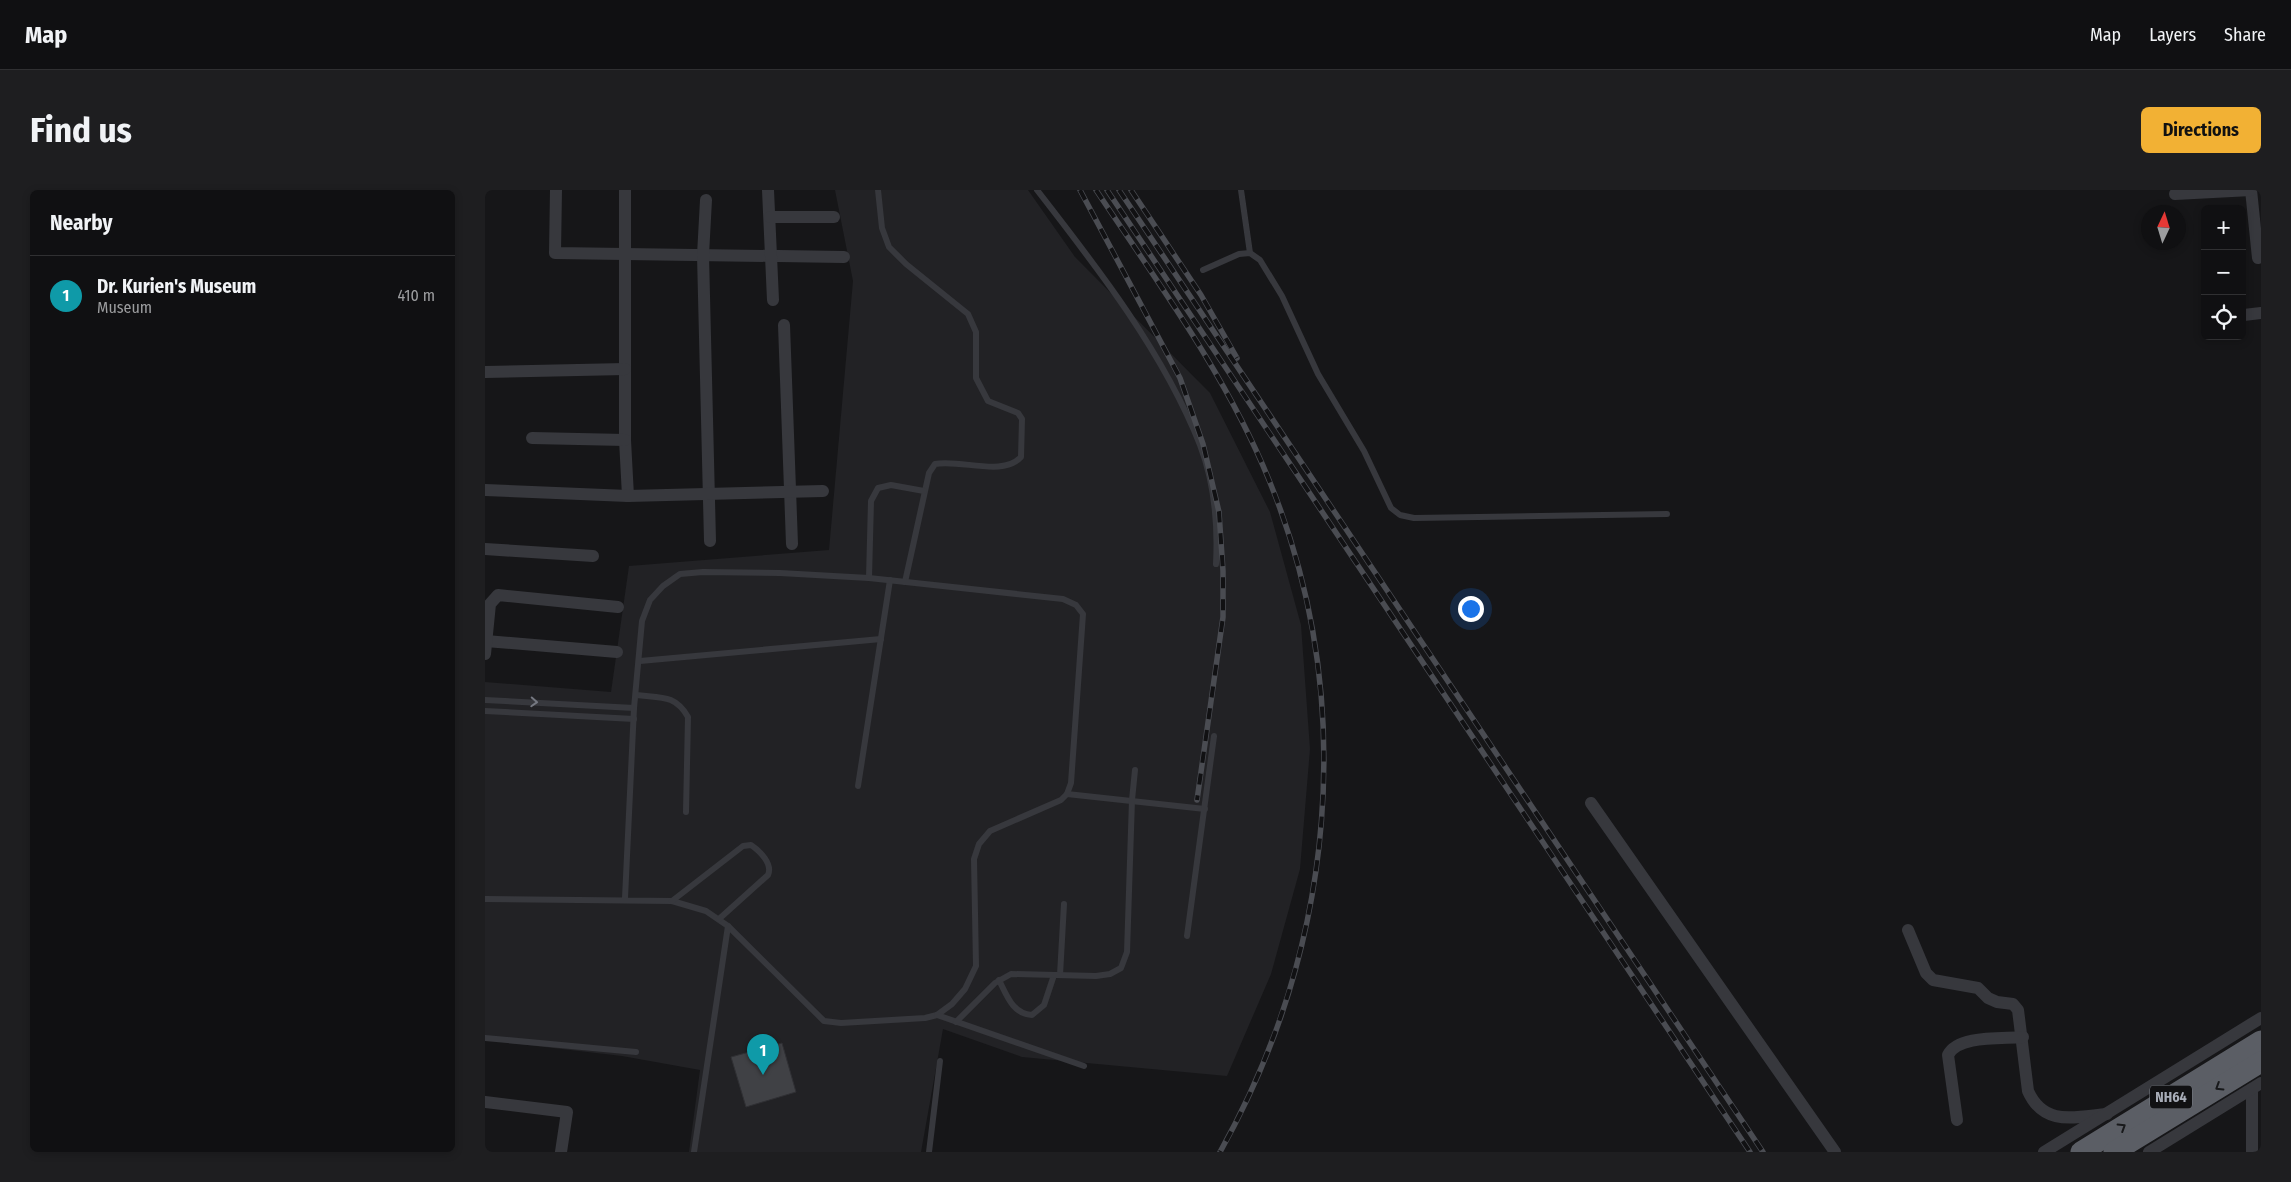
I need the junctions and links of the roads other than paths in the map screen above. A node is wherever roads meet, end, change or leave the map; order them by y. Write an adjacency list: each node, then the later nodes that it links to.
1 (556, 190): 12 (street)
2 (625, 190): 12 (street)
3 (768, 190): 9 (street)
4 (878, 190): 29 (lane)
5 (1037, 190): 37 (lane)
6 (1241, 190): 11 (lane)
7 (2175, 194): 16 (street)
8 (706, 200): 13 (street)
9 (770, 217): 10 (street); 14 (street)
10 (834, 217)
11 (1250, 253): 17 (lane); 32 (lane)
12 (625, 254): 13 (street); 22 (street)
13 (703, 255): 14 (street); 30 (street)
14 (772, 256): 15 (street); 18 (street)
15 (844, 257)
16 (2258, 258)
17 (1203, 270)
18 (773, 300)
19 (2261, 314): 20 (street)
20 (2246, 315)
21 (783, 325): 28 (street)
22 (625, 369): 23 (street); 25 (street)
23 (485, 372)
24 (532, 438): 25 (street)
25 (625, 440): 31 (street)
26 (485, 490): 31 (street)
27 (823, 491): 28 (street)
28 (789, 492): 30 (street); 34 (street)
29 (925, 492): 38 (lane); 40 (lane)
30 (710, 494): 31 (street); 33 (street)
31 (628, 496)
32 (1667, 514)
33 (710, 542)
34 (792, 544)
35 (485, 549): 36 (street)
36 (593, 556)
37 (1216, 564)
38 (869, 578): 39 (lane); 46 (lane)
39 (890, 580): 40 (lane); 43 (lane)
40 (905, 582): 55 (lane)
41 (618, 607): 42 (street)
42 (486, 637): 44 (street); 45 (street)
43 (881, 639): 46 (lane); 54 (lane)
44 (617, 652)
45 (485, 654)
46 (639, 661): 47 (lane)
47 (636, 696): 49 (lane); 59 (lane)
48 (485, 700): 49 (lane, one-way to 49)
49 (634, 708): 51 (lane)
50 (485, 712): 51 (lane)
51 (633, 719): 60 (lane)
52 (1215, 736): 58 (lane)
53 (1135, 770): 56 (lane)
54 (858, 786)
55 (1067, 794): 56 (lane); 70 (lane)
56 (1132, 800): 58 (lane); 68 (lane)
57 (1591, 803): 87 (street)
58 (1205, 810): 67 (lane)
59 (686, 812)
60 (625, 898): 61 (lane); 62 (lane)
61 (485, 899)
62 (672, 900): 64 (lane); 64 (lane)
63 (1064, 904): 68 (lane)
64 (719, 919): 65 (lane)
65 (728, 926): 70 (lane); 85 (lane)
66 (1908, 930): 73 (street)
67 (1187, 936)
68 (1057, 975): 69 (lane); 69 (lane)
69 (999, 980): 72 (lane)
70 (937, 1015): 72 (lane)
71 (2261, 1018): 82 (street)
72 (956, 1022): 79 (lane)
73 (2023, 1037): 82 (street); 83 (street)
74 (485, 1038): 76 (lane)
75 (2261, 1041): 89 (highway, NH64, one-way to 75)
76 (636, 1052)
77 (940, 1060): 86 (lane)
78 (2261, 1062): 90 (highway, NH64, one-way to 90)
79 (1084, 1066)
80 (2256, 1086): 91 (street); 92 (street)
81 (485, 1102): 84 (street)
82 (2107, 1114): 88 (street)
83 (1957, 1120)
84 (561, 1152)
85 (694, 1152)
86 (929, 1152)
87 (1835, 1152)
88 (2044, 1152)
89 (2081, 1152)
90 (2114, 1152)
91 (2149, 1152)
92 (2252, 1152)

